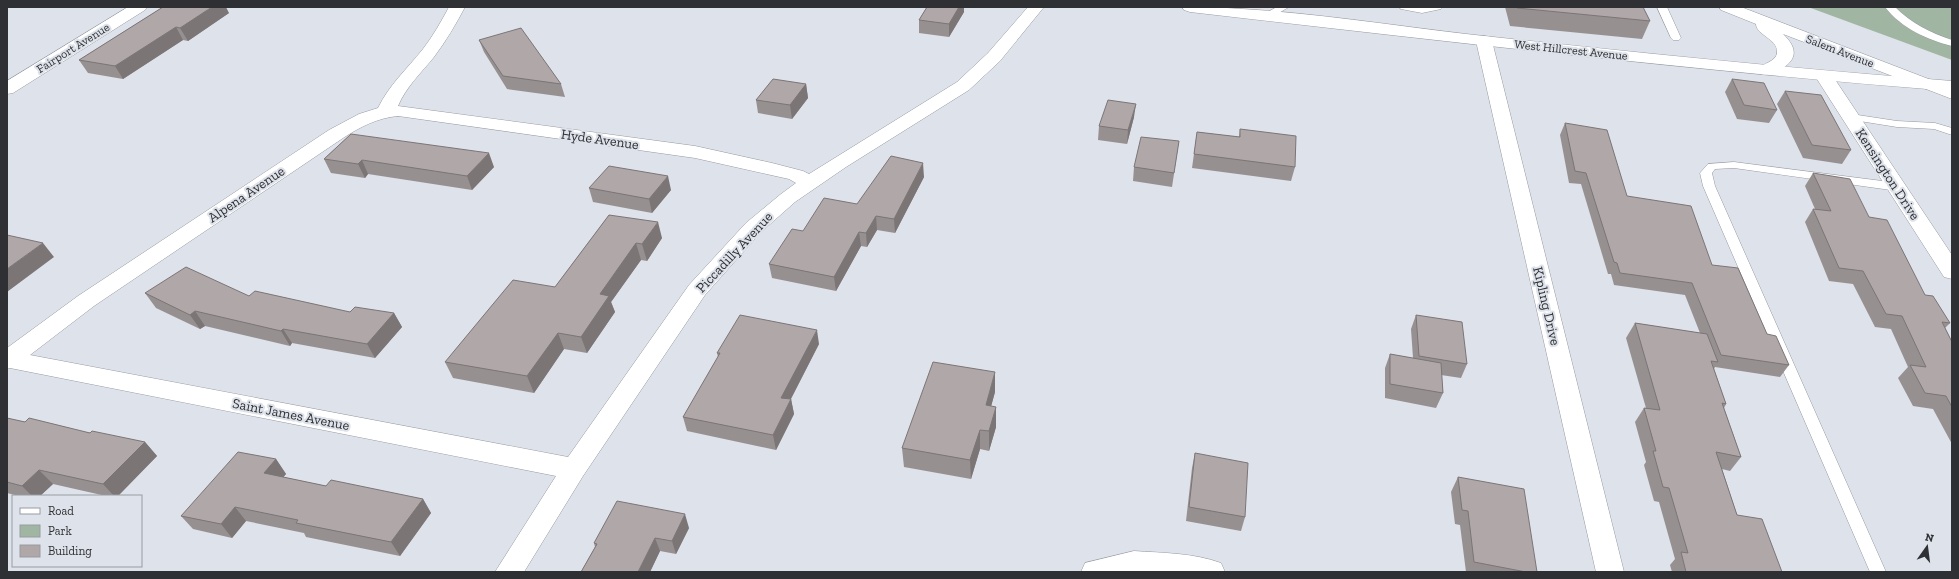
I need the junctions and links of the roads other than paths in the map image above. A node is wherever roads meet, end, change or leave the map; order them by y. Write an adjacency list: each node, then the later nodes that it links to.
1 (139, 7): 20 (street, Fairport Avenue)
2 (457, 7): 22 (street)
3 (1036, 7): 25 (street, Piccadilly Avenue)
4 (1190, 7): 11 (street, West Hillcrest Avenue)
5 (1284, 7): 11 (lane)
6 (1404, 7): 7 (lane)
7 (1438, 7)
8 (1662, 7): 13 (lane)
9 (1727, 7): 12 (street, Salem Avenue)
10 (1890, 7): 15 (lane)
11 (1266, 16): 14 (street, West Hillcrest Avenue)
12 (1752, 17): 16 (street); 18 (street, Salem Avenue)
13 (1676, 38)
14 (1484, 41): 16 (street, West Hillcrest Avenue); 33 (street, Kipling Drive)
15 (1952, 43)
16 (1766, 70): 17 (street, West Hillcrest Avenue)
17 (1824, 76): 18 (street, West Hillcrest Avenue); 23 (street, Kensington Drive)
18 (1920, 82): 19 (street, West Hillcrest Avenue); 21 (street, Salem Avenue)
19 (1952, 86)
20 (7, 89)
21 (1952, 94)
22 (386, 111): 25 (street, Hyde Avenue); 28 (street, Alpena Avenue)
23 (1851, 117): 24 (lane); 26 (street, Kensington Drive)
24 (1952, 132)
25 (811, 183): 29 (street, Piccadilly Avenue)
26 (1898, 187): 27 (street, Kensington Drive); 34 (lane)
27 (1952, 272)
28 (8, 360): 29 (street, Saint James Avenue)
29 (574, 469): 30 (street, Piccadilly Avenue)
30 (509, 572)
31 (1095, 572): 32 (street)
32 (1211, 572)
33 (1610, 572)
34 (1878, 572)

